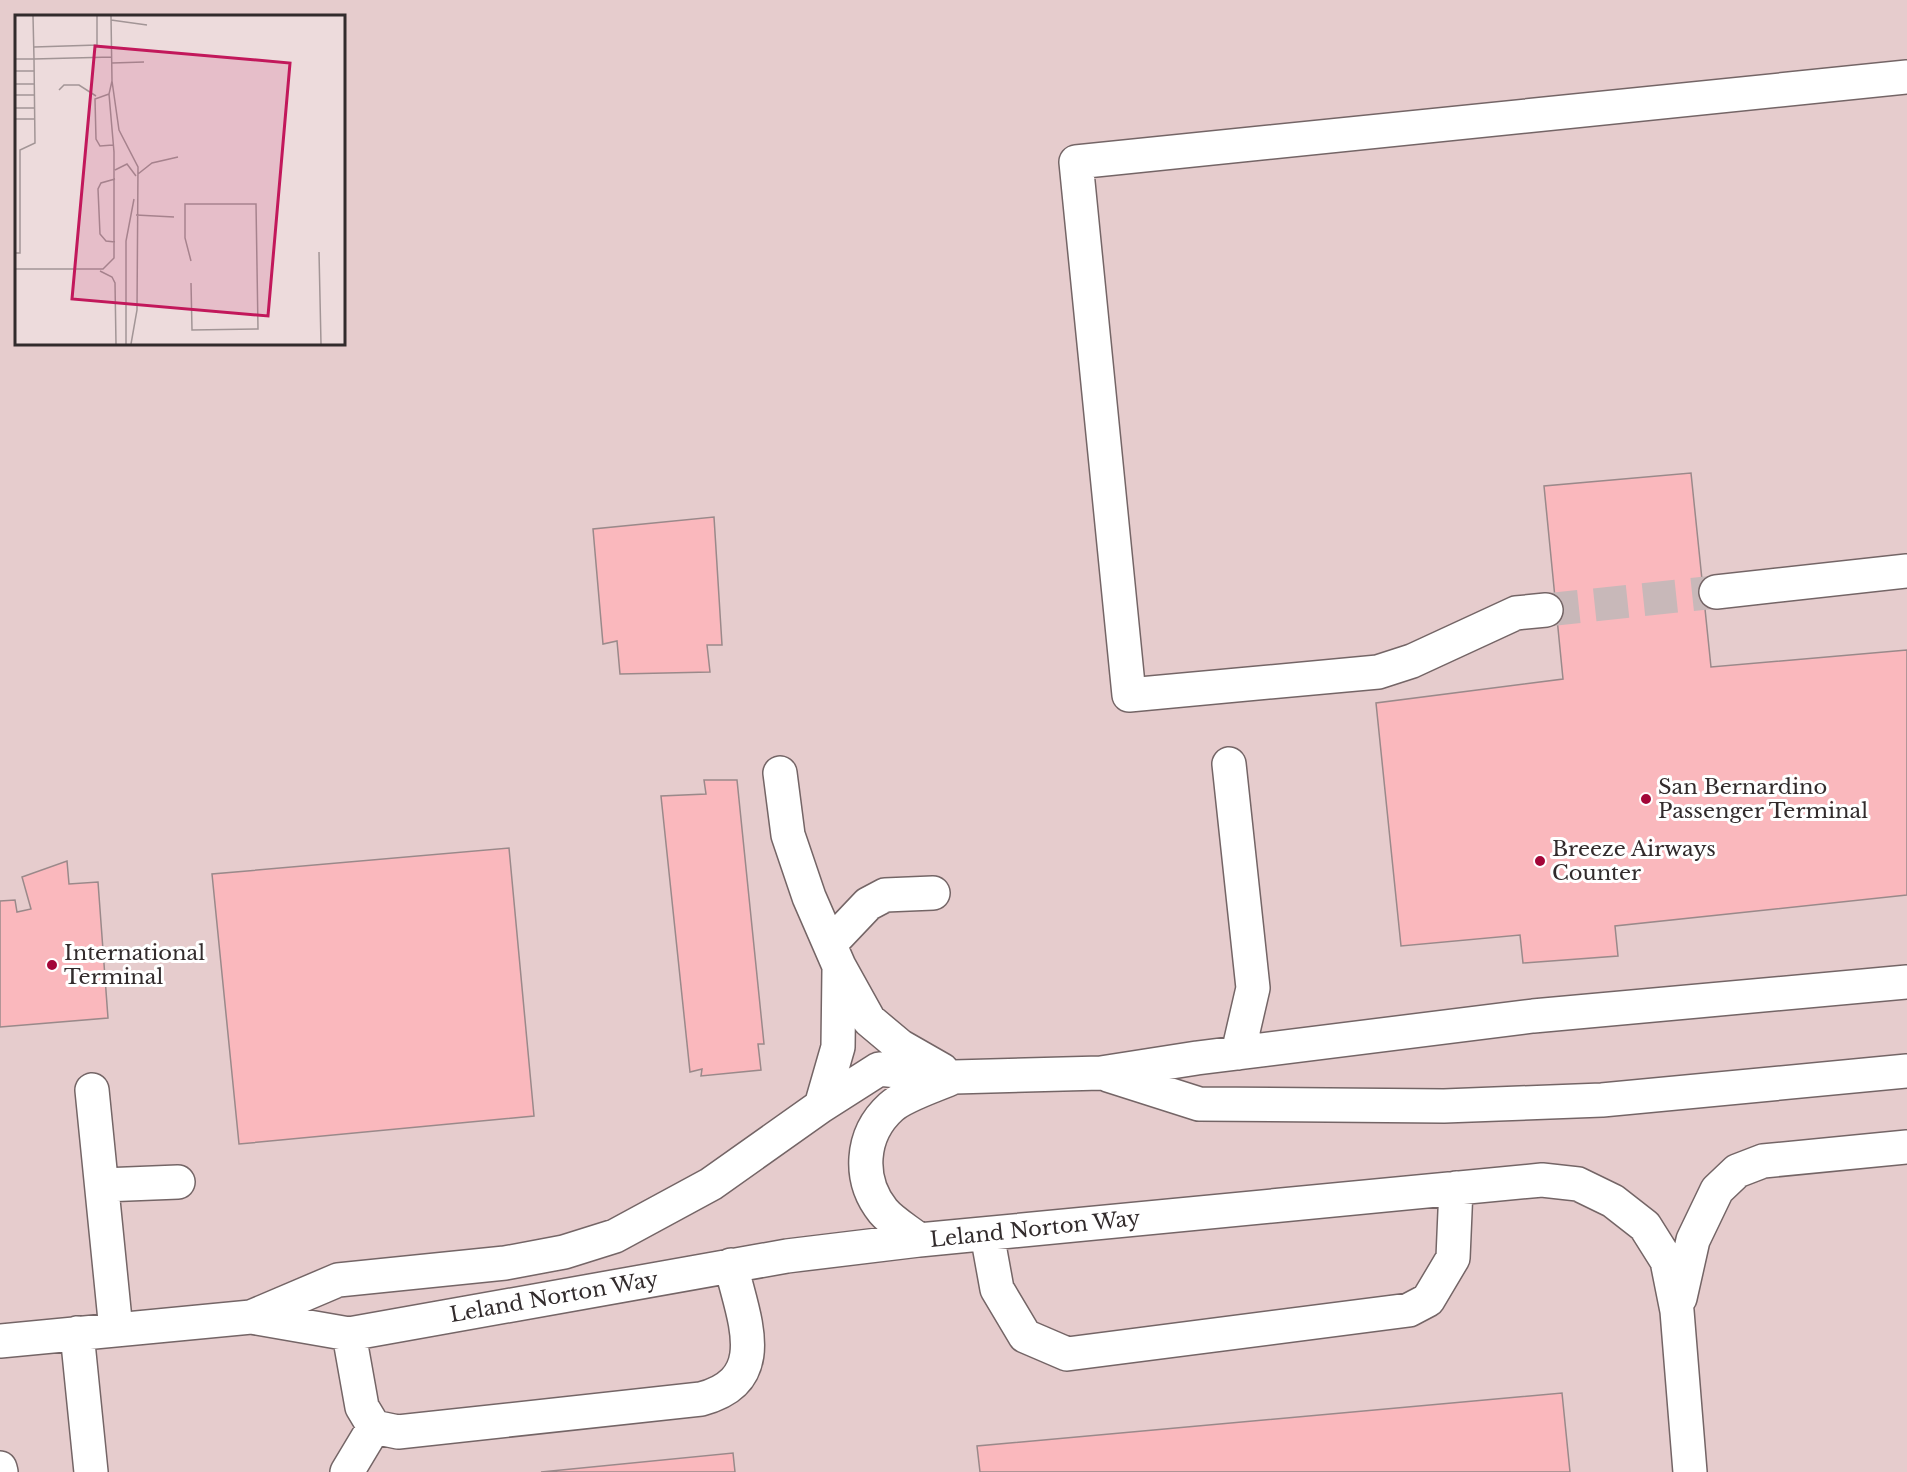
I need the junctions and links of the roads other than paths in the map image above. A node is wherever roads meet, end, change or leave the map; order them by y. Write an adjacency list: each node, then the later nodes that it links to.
1 (1907, 77): 4 (street)
2 (1907, 571): 3 (street)
3 (1716, 592)
4 (1546, 610)
5 (1229, 764): 10 (street)
6 (780, 773): 8 (street)
7 (933, 893): 8 (street)
8 (834, 955): 13 (street); 15 (street)
9 (1907, 982): 10 (street)
10 (1238, 1053): 12 (street)
11 (1907, 1071): 12 (street)
12 (1101, 1073): 13 (street)
13 (954, 1077): 15 (street); 21 (street)
14 (92, 1090): 18 (street)
15 (821, 1106): 24 (street)
16 (1907, 1147): 23 (street)
17 (178, 1182): 18 (street)
18 (103, 1185): 25 (street)
19 (1456, 1188): 20 (street, Leland Norton Way); 20 (street); 23 (street, Leland Norton Way)
20 (987, 1234): 21 (street, Leland Norton Way)
21 (919, 1240): 22 (street, Leland Norton Way)
22 (730, 1265): 27 (street, Leland Norton Way); 29 (street)
23 (1677, 1311): 32 (street)
24 (251, 1317): 25 (street, Leland Norton Way); 27 (street, Leland Norton Way)
25 (116, 1330): 26 (street, Leland Norton Way)
26 (77, 1334): 28 (street, Leland Norton Way); 30 (street)
27 (349, 1334): 29 (street)
28 (0, 1341)
29 (374, 1427): 31 (street)
30 (91, 1472)
31 (348, 1472)
32 (1690, 1472)

